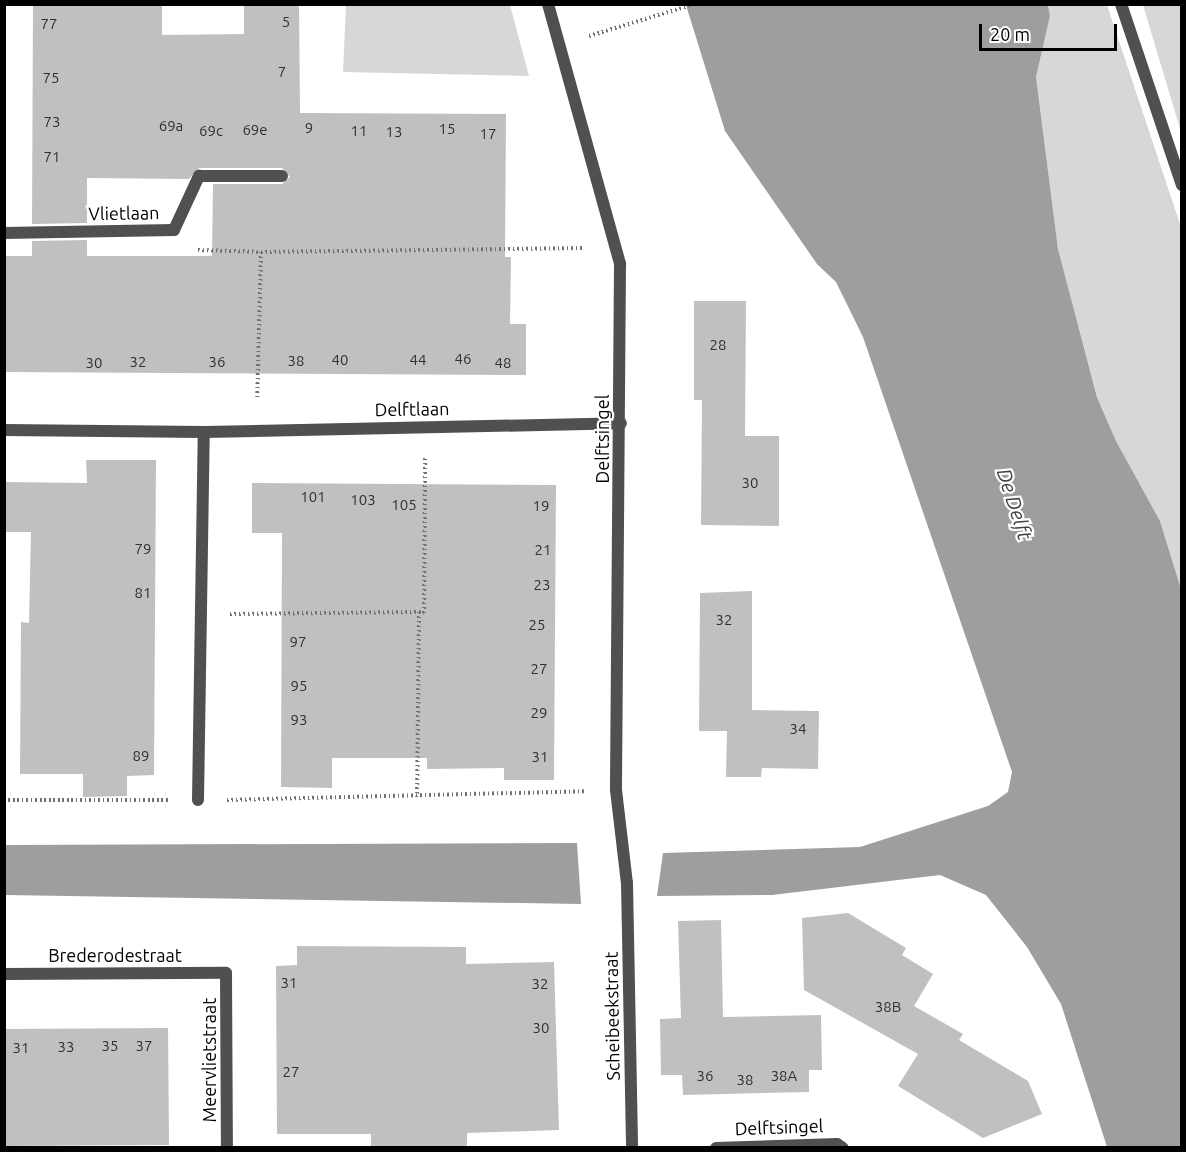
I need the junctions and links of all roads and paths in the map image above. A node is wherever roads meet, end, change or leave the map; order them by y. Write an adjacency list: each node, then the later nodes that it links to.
1 (548, 4): 4 (street, Delftsingel)
2 (695, 4): 4 (path)
3 (1121, 4): 6 (street)
4 (560, 44): 9 (street, Delftsingel)
5 (282, 176): 7 (street, Vlietlaan)
6 (1182, 185)
7 (174, 230): 8 (street, Vlietlaan); 10 (path)
8 (4, 232)
9 (616, 248): 10 (path); 11 (street, Delftsingel)
10 (261, 252): 14 (path)
11 (621, 423): 12 (street, Delftlaan); 18 (street, Delftsingel)
12 (426, 426): 14 (street, Delftlaan); 16 (path)
13 (4, 430): 15 (street, Delftlaan)
14 (257, 431): 15 (street, Delftlaan)
15 (204, 432): 17 (street)
16 (419, 612): 17 (path); 19 (path)
17 (202, 614): 21 (street)
18 (616, 790): 19 (path); 22 (street, Delftsingel)
19 (417, 797): 21 (path)
20 (4, 800): 21 (path)
21 (198, 800)
22 (627, 883): 26 (street, Scheibeekstraat)
23 (226, 973): 24 (street, Brederodestraat); 25 (street, Meervlietstraat)
24 (4, 974)
25 (228, 1148)
26 (632, 1148)
27 (716, 1148): 28 (street, Delftsingel)
28 (843, 1148)

